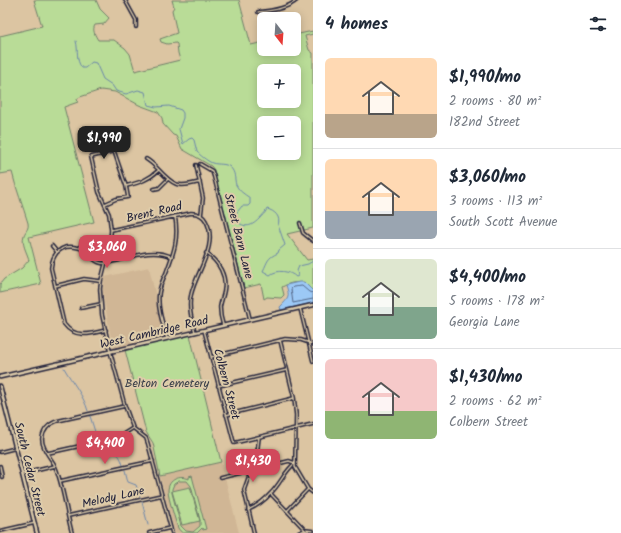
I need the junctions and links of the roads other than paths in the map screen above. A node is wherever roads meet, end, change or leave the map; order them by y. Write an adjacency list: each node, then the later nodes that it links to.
1 (124, 0): 4 (street)
2 (297, 0): 3 (street)
3 (258, 12)
4 (136, 27)
5 (146, 159): 8 (street)
6 (200, 164): 32 (street, Street Barn Lane)
7 (196, 165): 10 (street)
8 (159, 170): 9 (street); 11 (street)
9 (168, 179): 10 (street); 12 (street)
10 (200, 182): 14 (street)
11 (126, 186): 13 (street); 13 (street)
12 (154, 189)
13 (105, 204): 17 (street)
14 (201, 215): 15 (street, Brent Road); 23 (street)
15 (175, 216): 17 (street, Brent Road); 24 (street)
16 (300, 223): 19 (street)
17 (111, 230): 25 (street)
18 (83, 240): 21 (street)
19 (313, 241)
20 (52, 246): 22 (street)
21 (80, 248): 22 (street); 25 (street)
22 (58, 252): 27 (street)
23 (206, 253): 33 (street); 36 (street)
24 (172, 257): 25 (street); 37 (street)
25 (105, 263): 26 (street)
26 (101, 281): 27 (street); 28 (street)
27 (55, 286): 34 (street)
28 (101, 304): 30 (street); 34 (street)
29 (313, 305): 31 (street, West Cambridge Road)
30 (80, 308)
31 (300, 308): 32 (street, West Cambridge Road); 39 (street)
32 (250, 319): 33 (street, West Cambridge Road)
33 (224, 325): 35 (street, West Cambridge Road)
34 (106, 330): 41 (street)
35 (204, 330): 36 (street, West Cambridge Road); 42 (street, Colbern Street)
36 (195, 332): 37 (street, West Cambridge Road)
37 (167, 338): 41 (street, West Cambridge Road)
38 (280, 340): 39 (street); 42 (street); 44 (street)
39 (308, 343): 40 (street); 43 (street)
40 (313, 344)
41 (110, 351): 45 (street, West Cambridge Road); 49 (street)
42 (211, 357): 47 (street, Colbern Street)
43 (313, 361)
44 (287, 370): 47 (street); 48 (street)
45 (0, 376)
46 (0, 386): 55 (street, South Cedar Street)
47 (218, 386): 50 (street, Colbern Street)
48 (294, 398): 50 (street); 53 (street)
49 (125, 406): 52 (street); 57 (street)
50 (226, 415): 54 (street, Colbern Street)
51 (313, 424): 53 (street)
52 (134, 428): 57 (street); 58 (street)
53 (296, 428): 54 (street); 59 (street)
54 (259, 436): 62 (street)
55 (16, 448): 56 (street); 63 (street, South Cedar Street)
56 (0, 452)
57 (47, 453): 61 (street)
58 (153, 461): 66 (street); 70 (street)
59 (295, 463): 62 (street); 67 (street); 69 (street)
60 (0, 466): 64 (street)
61 (55, 466): 63 (street); 66 (street)
62 (251, 471): 65 (street); 71 (street)
63 (22, 474): 74 (street, South Cedar Street)
64 (2, 477)
65 (220, 478)
66 (60, 481): 73 (street)
67 (308, 489): 68 (street); 72 (street)
68 (313, 493)
69 (271, 494): 71 (street); 72 (street)
70 (162, 495): 73 (street, Melody Lane); 75 (street)
71 (248, 510): 83 (street)
72 (287, 511): 76 (street)
73 (68, 516): 80 (street)
74 (35, 523): 77 (street); 79 (street, South Cedar Street)
75 (170, 528): 81 (street); 82 (street)
76 (305, 530): 78 (street); 84 (street); 85 (street)
77 (0, 531)
78 (313, 531)
79 (37, 533)
80 (72, 533)
81 (149, 533)
82 (172, 533)
83 (254, 533)
84 (298, 533)
85 (306, 533)

